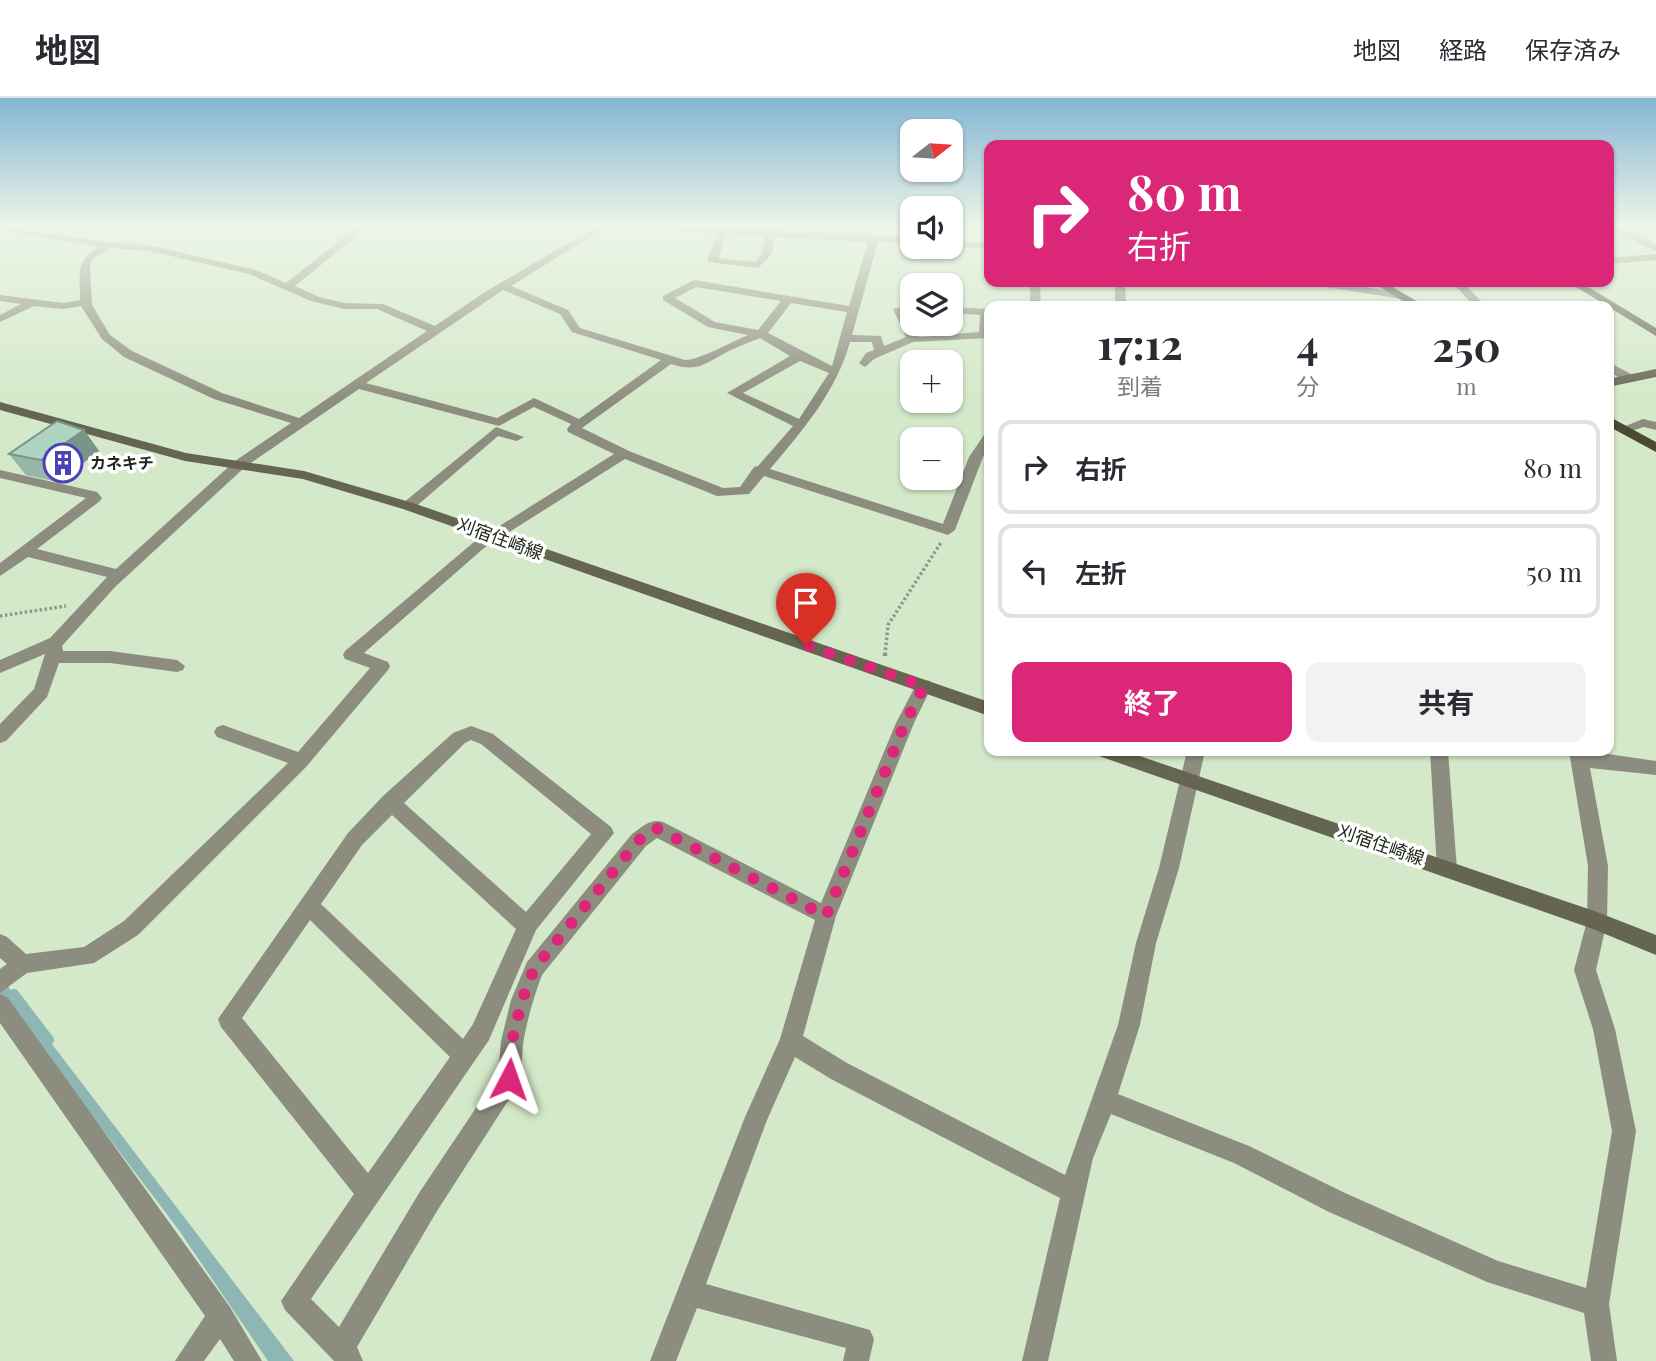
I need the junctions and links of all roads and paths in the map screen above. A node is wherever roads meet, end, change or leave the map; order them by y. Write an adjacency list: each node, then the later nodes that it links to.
1 (86, 285): 17 (street)
2 (691, 285): 25 (street)
3 (705, 285): 12 (street)
4 (860, 285): 19 (street)
5 (289, 286): 23 (street)
6 (502, 286): 23 (street); 31 (street)
7 (1336, 287): 13 (street)
8 (1383, 287): 13 (main road)
9 (1463, 287): 14 (street)
10 (1581, 287): 15 (main road)
11 (0, 298): 16 (street)
12 (788, 300): 19 (street); 25 (street)
13 (1399, 301)
14 (1475, 301)
15 (1604, 301)
16 (33, 302): 17 (street); 22 (street)
17 (86, 302): 40 (street)
18 (1614, 307): 24 (main road)
19 (853, 310): 28 (street)
20 (963, 311): 21 (street)
21 (984, 312)
22 (0, 319)
23 (435, 330): 38 (street)
24 (1656, 333)
25 (761, 334): 30 (street); 31 (street)
26 (984, 335): 27 (street)
27 (912, 338): 29 (street)
28 (845, 339): 29 (street); 34 (street)
29 (880, 352): 32 (street)
30 (799, 355): 34 (street); 43 (street)
31 (669, 359): 41 (street)
32 (865, 363)
33 (1614, 370): 36 (street)
34 (836, 372): 43 (street)
35 (1656, 373): 36 (main road)
36 (1629, 379): 37 (main road)
37 (1614, 382)
38 (355, 384): 40 (street); 41 (street)
39 (0, 405): 51 (main road, 刈宿住崎線)
40 (300, 422): 51 (street)
41 (578, 423): 49 (street)
42 (1614, 423): 45 (main road)
43 (801, 425): 52 (street)
44 (1656, 426): 45 (street)
45 (1624, 429): 48 (main road)
46 (516, 437): 55 (street)
47 (984, 445): 56 (street)
48 (1656, 448)
49 (624, 454): 52 (street); 57 (street)
50 (33, 464): 53 (street)
51 (240, 464): 55 (main road, 刈宿住崎線); 60 (street)
52 (759, 471): 56 (street)
53 (7, 475): 54 (street); 58 (street)
54 (0, 487)
55 (408, 506): 57 (main road, 刈宿住崎線)
56 (948, 530): 66 (path)
57 (492, 536): 66 (main road, 刈宿住崎線); 76 (street)
58 (26, 551): 59 (street); 60 (street)
59 (0, 571)
60 (119, 575): 63 (street)
61 (67, 606): 62 (path)
62 (0, 616)
63 (54, 650): 64 (street); 65 (street); 70 (street)
64 (177, 666)
65 (0, 667)
66 (877, 669): 67 (main road, 刈宿住崎線)
67 (924, 686): 68 (main road, 刈宿住崎線); 82 (street)
68 (984, 707)
69 (223, 732): 76 (street)
70 (0, 736)
71 (1119, 756): 78 (main road, 刈宿住崎線)
72 (1195, 756): 78 (street)
73 (1439, 756): 80 (street)
74 (1578, 756): 83 (street)
75 (1584, 756): 77 (street)
76 (301, 760): 87 (street)
77 (1656, 768)
78 (1189, 781): 80 (main road, 刈宿住崎線); 92 (street)
79 (390, 802): 81 (street); 84 (street); 84 (street)
80 (1447, 869): 83 (main road, 刈宿住崎線)
81 (309, 906): 91 (street); 93 (street)
82 (826, 916): 90 (street); 98 (street)
83 (1597, 921): 86 (main road, 刈宿住崎線); 96 (street)
84 (527, 926): 91 (street)
85 (0, 944): 87 (street)
86 (1656, 945)
87 (22, 964): 88 (street)
88 (0, 983)
89 (0, 1005): 97 (street)
90 (791, 1041): 94 (street); 95 (street)
91 (464, 1055): 93 (street)
92 (1105, 1100): 94 (street); 96 (street)
93 (369, 1193): 98 (street)
94 (1075, 1193): 103 (street)
95 (690, 1293): 101 (street); 102 (street)
96 (1596, 1304): 104 (street)
97 (221, 1316): 99 (street); 100 (street)
98 (346, 1354)
99 (188, 1361)
100 (249, 1361)
101 (663, 1361)
102 (856, 1361)
103 (1035, 1361)
104 (1604, 1361)

